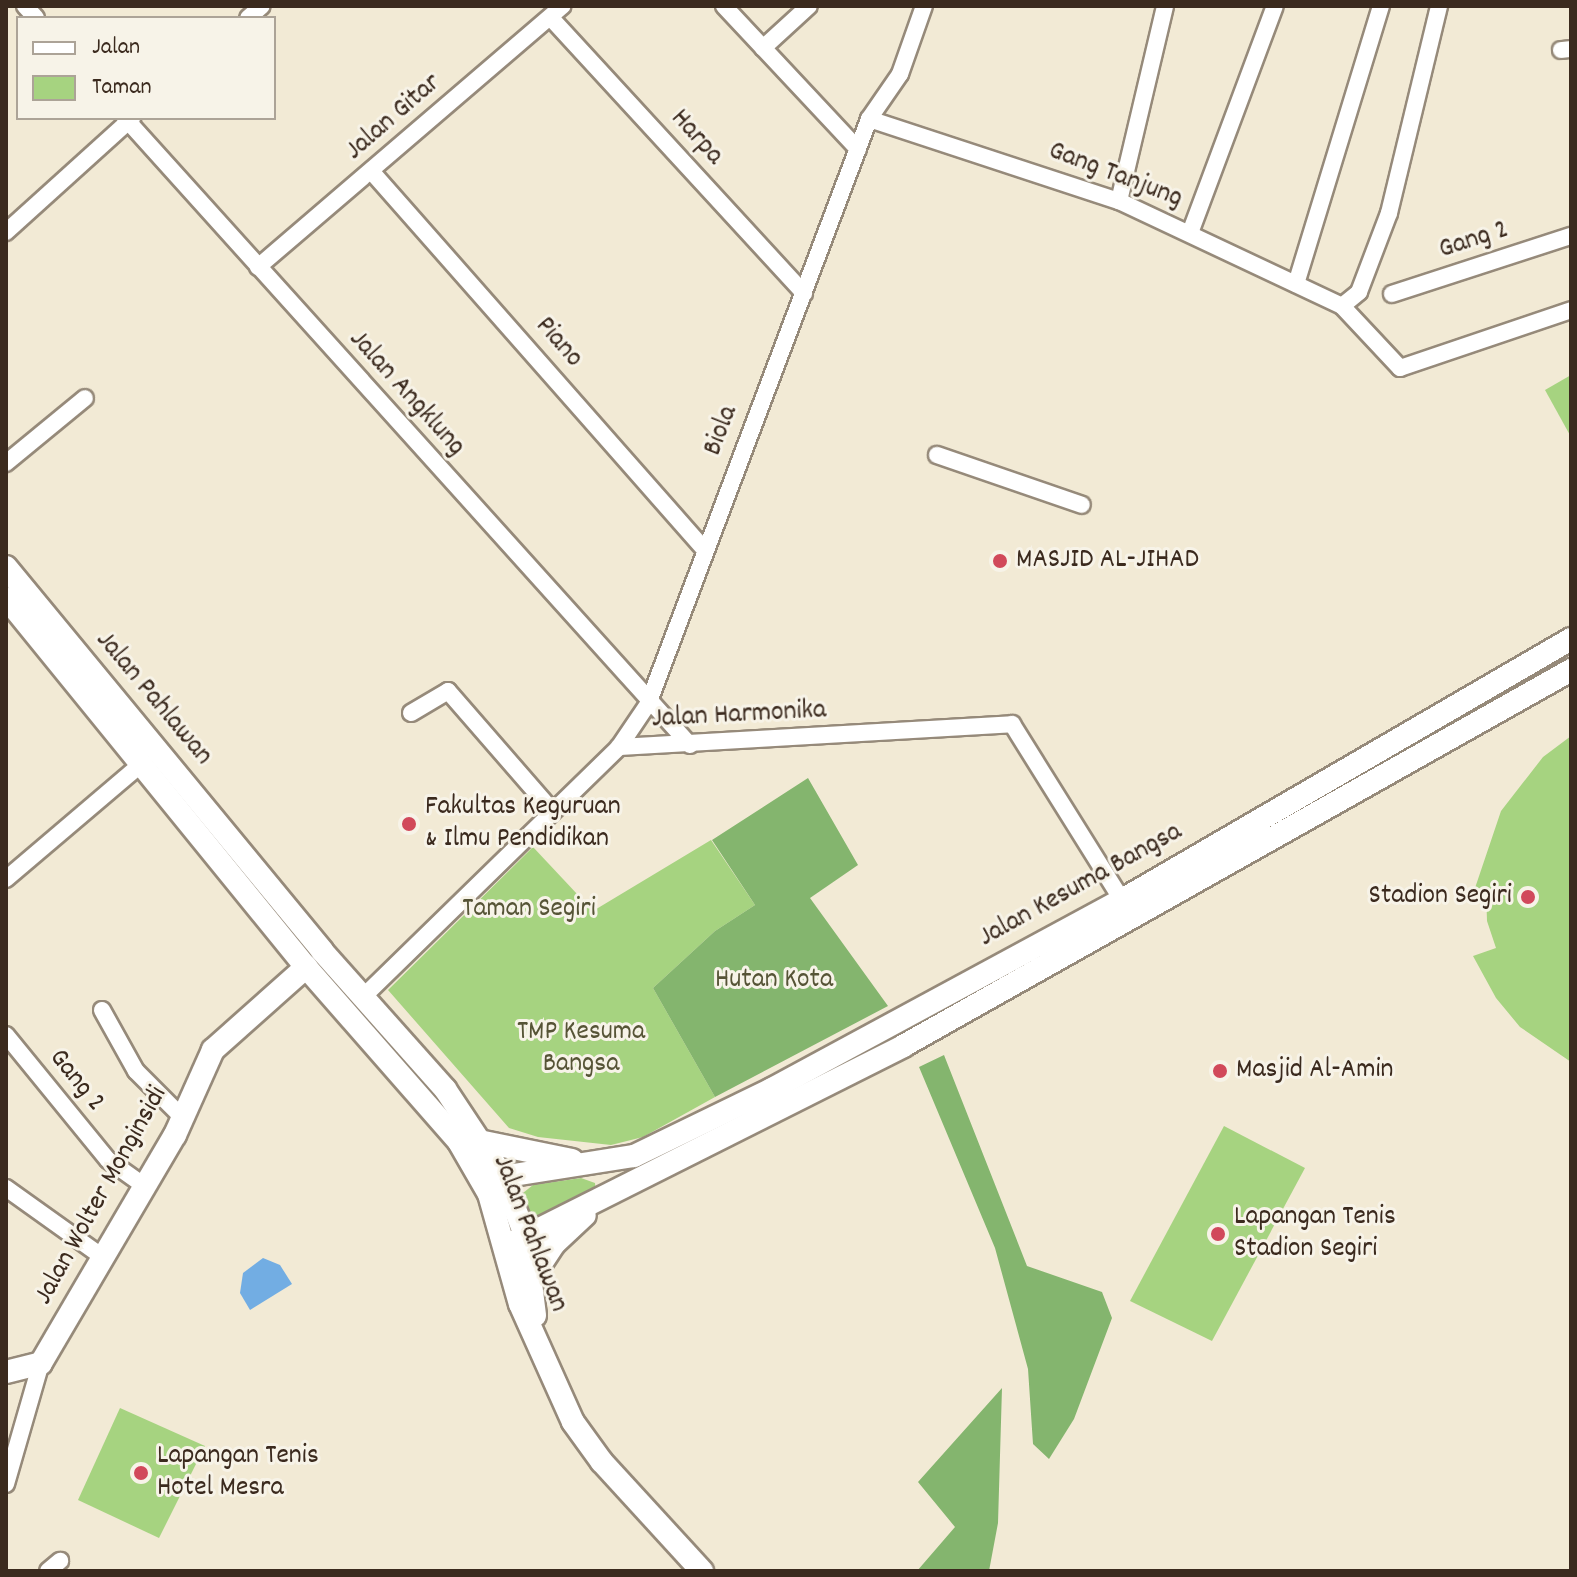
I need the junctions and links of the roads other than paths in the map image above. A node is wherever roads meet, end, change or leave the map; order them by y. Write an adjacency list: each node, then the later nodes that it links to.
1 (724, 6): 9 (street)
2 (809, 6): 9 (street)
3 (924, 6): 12 (street, Biola)
4 (1165, 6): 15 (street)
5 (1275, 6): 17 (street)
6 (1381, 6): 20 (street)
7 (1439, 6): 23 (street)
8 (557, 12): 14 (street, Jalan Gitar); 21 (street, Harpa)
9 (763, 48): 13 (street)
10 (128, 120): 16 (street)
11 (130, 120): 19 (street, Jalan Angklung)
12 (867, 124): 13 (street, Biola); 15 (street, Gang Tanjung)
13 (858, 149): 21 (street, Biola)
14 (372, 172): 19 (street, Jalan Gitar); 29 (street, Piano)
15 (1119, 201): 17 (street, Gang Tanjung)
16 (6, 232)
17 (1190, 233): 20 (street, Gang Tanjung)
18 (1571, 236): 22 (street, Gang 2)
19 (258, 267): 35 (street, Jalan Angklung)
20 (1296, 284): 23 (street, Gang Tanjung)
21 (804, 293): 29 (street, Biola)
22 (1392, 294)
23 (1337, 305): 24 (street, Gang Tanjung)
24 (1571, 310)
25 (85, 398): 27 (street)
26 (937, 455): 28 (street)
27 (6, 463)
28 (1082, 505)
29 (704, 549): 35 (street, Biola)
30 (6, 567): 33 (street, Jalan Pahlawan)
31 (6, 598): 33 (street, Jalan Pahlawan)
32 (1562, 644): 34 (street); 36 (street, Jalan Kesuma Bangsa)
33 (58, 647): 41 (street, Jalan Pahlawan); 46 (street, Jalan Pahlawan)
34 (1569, 670): 38 (street, Jalan Kesuma Bangsa)
35 (648, 704): 39 (street, Jalan Angklung); 40 (street, Biola)
36 (1451, 707): 38 (street); 44 (street, Jalan Kesuma Bangsa)
37 (411, 713): 42 (street)
38 (1463, 731): 51 (street, Jalan Kesuma Bangsa)
39 (690, 745): 40 (street, Jalan Harmonika); 44 (street, Jalan Harmonika)
40 (619, 747): 42 (street, Jalan Harmonika)
41 (141, 764): 43 (street); 45 (street, Jalan Pahlawan)
42 (553, 812): 46 (street, Jalan Harmonika)
43 (6, 879)
44 (1122, 900): 48 (street, Jalan Kesuma Bangsa)
45 (306, 967): 53 (street, Jalan Wolter Monginsidi); 56 (street, Jalan Pahlawan)
46 (363, 997): 54 (street, Jalan Pahlawan)
47 (102, 1010): 53 (street)
48 (892, 1024): 50 (street, Jalan Kesuma Bangsa); 51 (street)
49 (6, 1035): 57 (street, Gang 2)
50 (870, 1036): 52 (street); 55 (street, Jalan Kesuma Bangsa)
51 (903, 1046): 52 (street, Jalan Kesuma Bangsa)
52 (881, 1056): 59 (street, Jalan Kesuma Bangsa)
53 (183, 1118): 57 (street, Jalan Wolter Monginsidi)
54 (479, 1141): 55 (street); 56 (street, Jalan Pahlawan)
55 (599, 1162): 56 (street, Jalan Kesuma Bangsa)
56 (492, 1178): 60 (street, Jalan Pahlawan)
57 (146, 1187): 61 (street, Jalan Wolter Monginsidi)
58 (6, 1188): 61 (street)
59 (601, 1201): 60 (street, Jalan Kesuma Bangsa); 62 (street)
60 (515, 1241): 62 (street, Jalan Pahlawan); 63 (street, Jalan Pahlawan)
61 (104, 1258): 64 (street, Jalan Wolter Monginsidi)
62 (531, 1279): 63 (street, Jalan Pahlawan)
63 (538, 1341): 66 (street)
64 (41, 1363): 65 (street); 67 (street)
65 (6, 1372)
66 (582, 1436): 68 (street); 69 (street)
67 (6, 1484)
68 (685, 1571)
69 (702, 1571)

